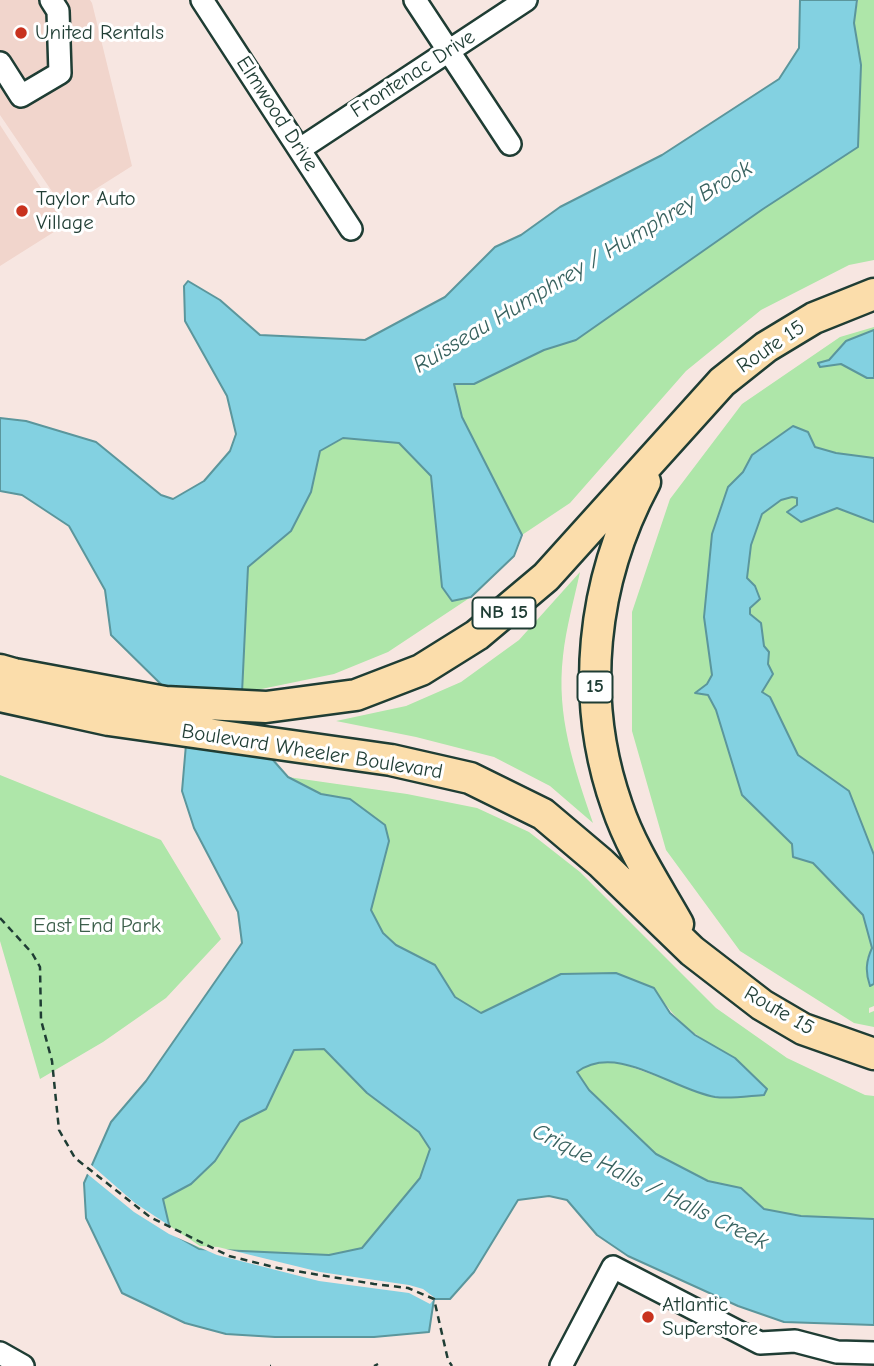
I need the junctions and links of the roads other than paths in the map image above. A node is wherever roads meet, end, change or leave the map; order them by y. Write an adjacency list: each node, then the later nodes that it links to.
1 (51, 0): 6 (street)
2 (415, 0): 5 (street)
3 (526, 0): 5 (street, Frontenac Drive)
4 (211, 3): 8 (street, Elmwood Drive)
5 (449, 51): 7 (street); 8 (street, Frontenac Drive)
6 (0, 64)
7 (510, 144)
8 (300, 149): 9 (street, Elmwood Drive)
9 (351, 229)
10 (874, 294): 11 (highway, Route 15 / NB 15)
11 (684, 423): 14 (highway, Boulevard Wheeler Boulevard / NB 15); 15 (highway, 15)
12 (0, 670): 14 (highway, Boulevard Wheeler Boulevard / NB 15)
13 (0, 696): 14 (highway, Boulevard Wheeler Boulevard / NB 15)
14 (167, 716): 15 (highway, Boulevard Wheeler Boulevard / NB 15)
15 (692, 951): 16 (highway, Route 15 / NB 15)
16 (874, 1054)
17 (0, 1353): 20 (street)
18 (874, 1353): 19 (street)
19 (839, 1359): 21 (street)
20 (23, 1366)
21 (561, 1366)

